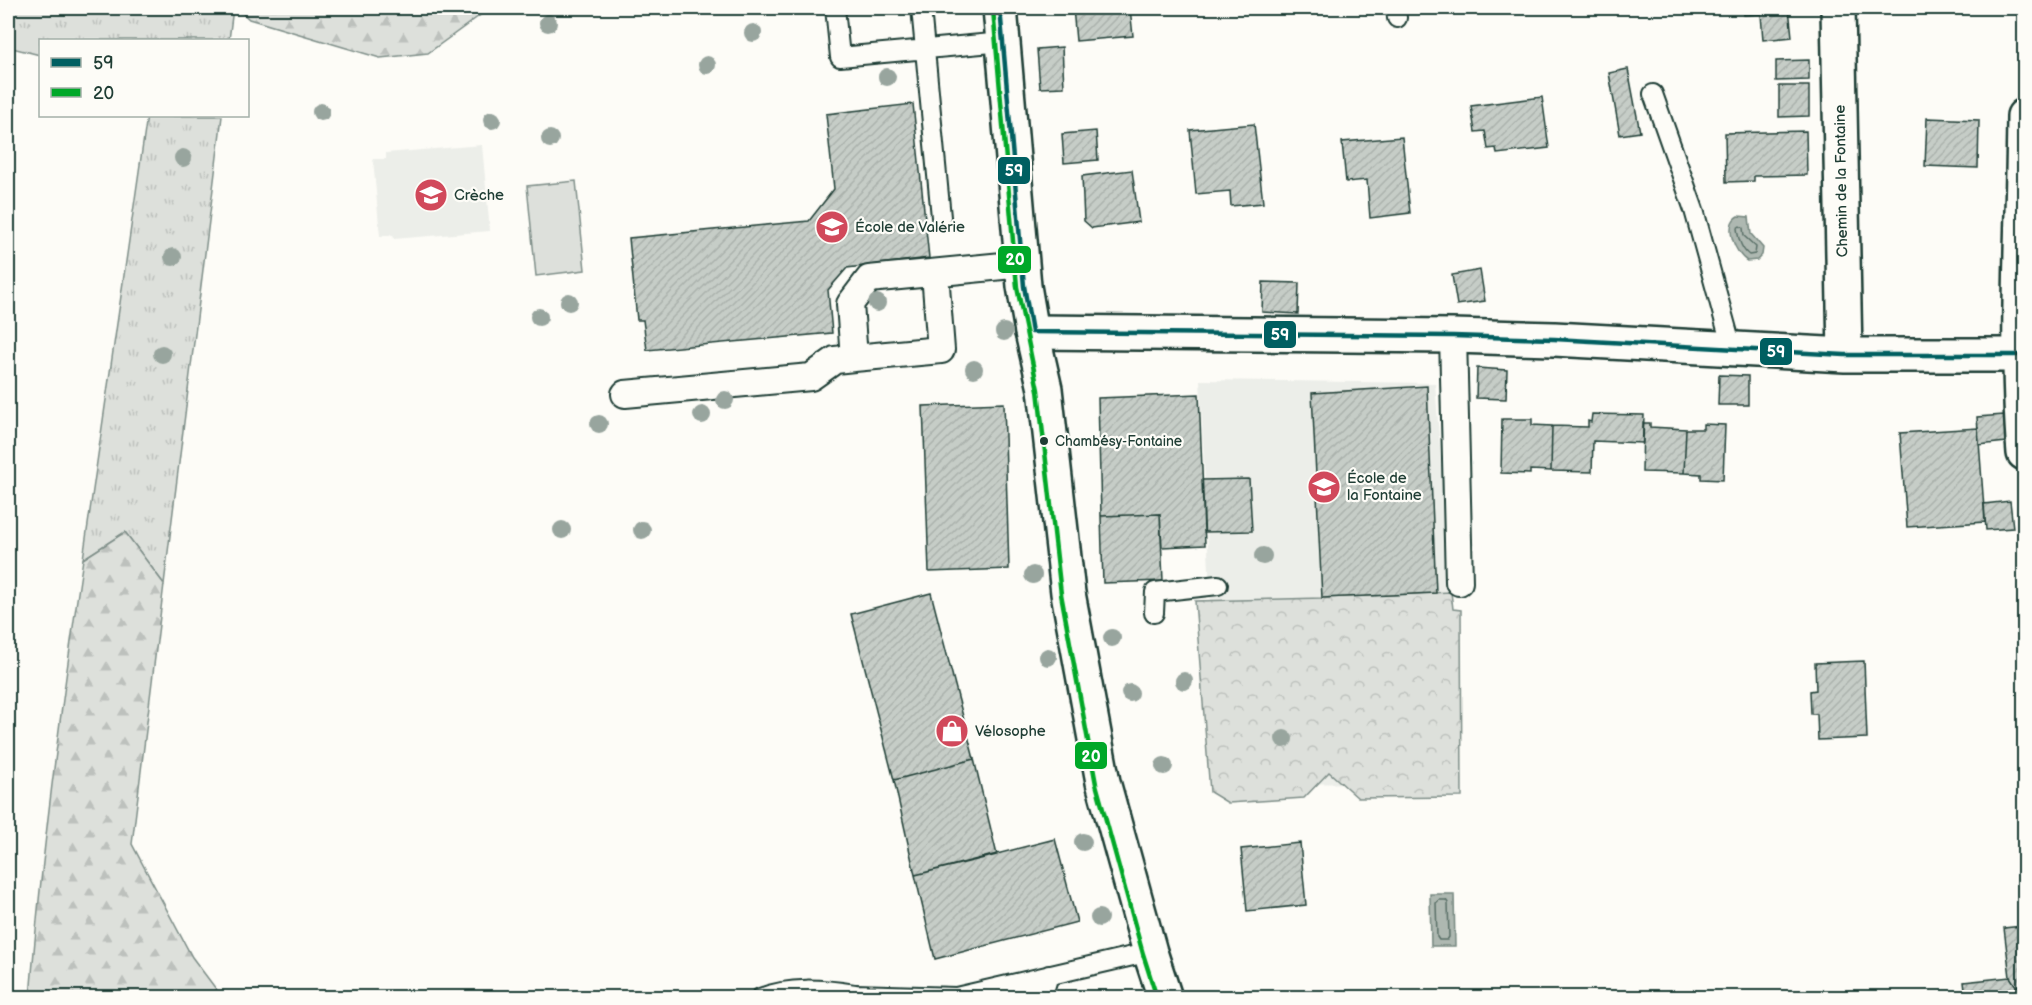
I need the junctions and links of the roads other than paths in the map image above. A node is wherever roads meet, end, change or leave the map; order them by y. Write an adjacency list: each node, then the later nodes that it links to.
1 (836, 8): 6 (lane)
2 (921, 8): 6 (lane)
3 (1000, 8): 5 (street)
4 (1838, 8): 15 (street, Chemin de la Fontaine)
5 (1003, 42): 6 (lane); 10 (street)
6 (925, 48): 9 (lane)
7 (1653, 94): 14 (lane)
8 (2025, 116): 16 (street)
9 (940, 216)
10 (1023, 264): 11 (street); 12 (street)
11 (935, 273): 17 (street); 17 (street)
12 (1032, 332): 13 (street); 23 (street)
13 (1453, 336): 14 (street); 20 (street)
14 (1732, 348): 15 (street)
15 (1845, 355): 16 (street)
16 (2023, 355): 19 (street)
17 (854, 358): 18 (street)
18 (625, 394)
19 (2025, 453)
20 (1459, 582)
21 (1218, 585): 22 (lane)
22 (1154, 613)
23 (1150, 952): 24 (lane); 28 (street)
24 (1049, 975): 25 (lane); 27 (lane)
25 (854, 996): 26 (lane)
26 (760, 998)
27 (1042, 998)
28 (1165, 998)

